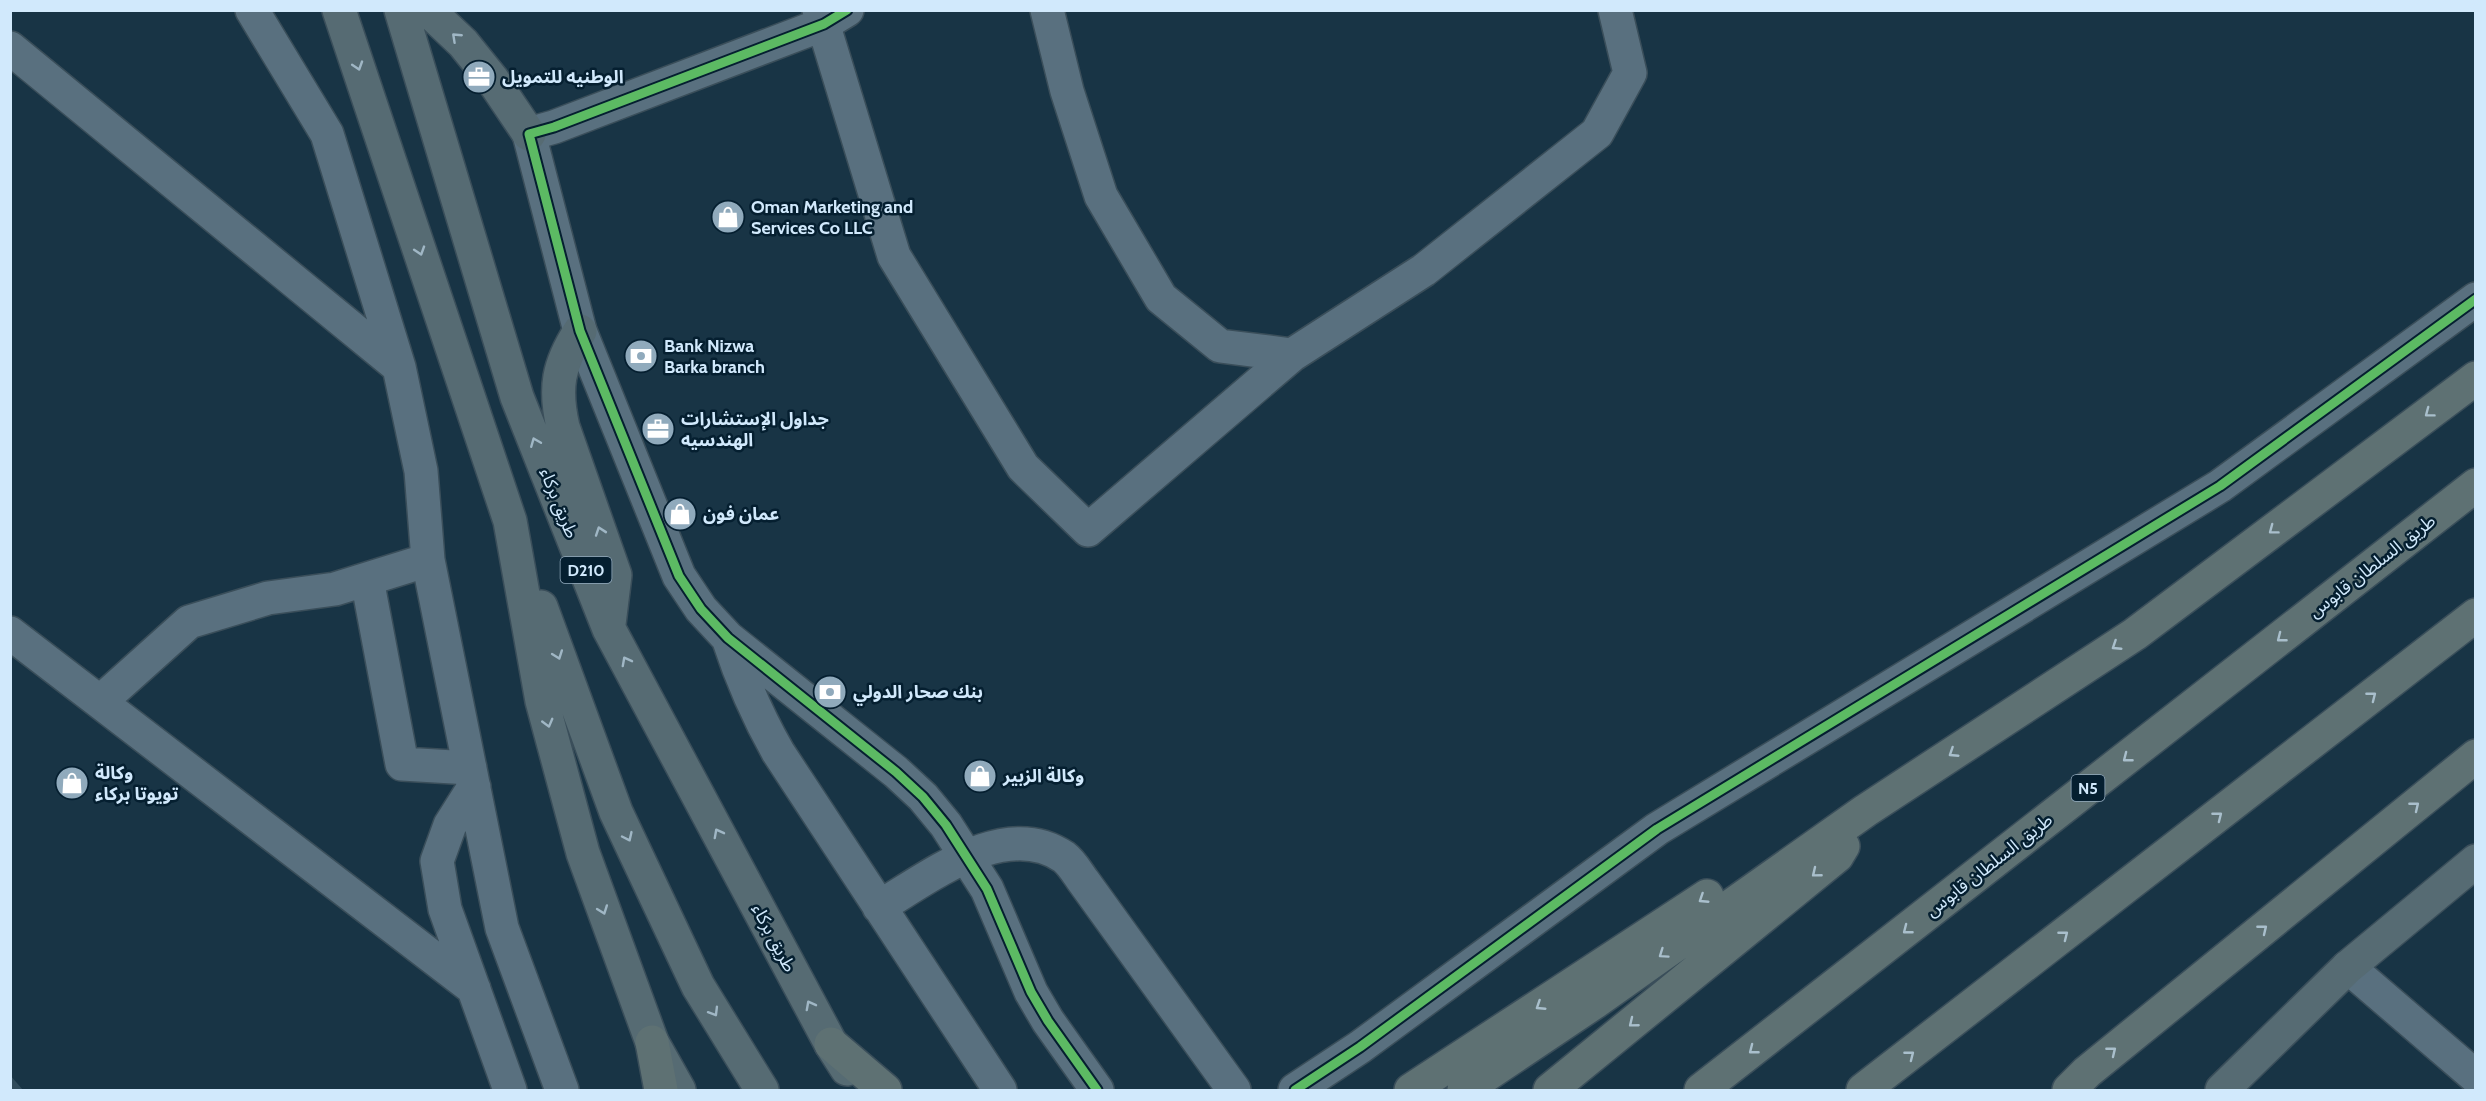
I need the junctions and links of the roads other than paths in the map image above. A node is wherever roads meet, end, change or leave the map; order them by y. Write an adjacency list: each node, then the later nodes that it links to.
1 (252, 10): 13 (street)
2 (339, 10): 16 (main road, one-way to 16)
3 (401, 10): 20 (main road, طريق بركاء / D210, one-way to 3)
4 (428, 10): 9 (main road, one-way to 4)
5 (1047, 10): 12 (street)
6 (1615, 10): 12 (street)
7 (830, 15): 9 (street); 12 (street)
8 (10, 48): 13 (street)
9 (529, 134): 11 (street)
10 (2475, 299): 47 (street)
11 (580, 331): 20 (main road, one-way to 11); 22 (street)
12 (1293, 355)
13 (399, 367): 17 (street)
14 (2475, 378): 26 (highway, one-way to 26)
15 (2475, 485): 52 (highway, طريق السلطان قابوس / N5, one-way to 52)
16 (510, 521): 33 (main road, one-way to 33); 41 (main road, one-way to 41)
17 (428, 560): 18 (street); 25 (street)
18 (367, 579): 23 (street); 25 (street)
19 (2475, 615): 53 (highway, one-way to 19)
20 (609, 629): 34 (main road, طريق بركاء / D210, one-way to 20)
21 (10, 633): 23 (street)
22 (728, 638): 27 (street); 29 (street)
23 (110, 693): 31 (street)
24 (2475, 756): 36 (highway, one-way to 24)
25 (472, 778): 31 (street); 38 (street)
26 (1865, 811): 32 (highway, one-way to 32); 48 (highway, one-way to 48); 51 (highway, one-way to 51)
27 (966, 856): 29 (street); 45 (street); 46 (street)
28 (2475, 861): 30 (main road)
29 (879, 906): 44 (street)
30 (2348, 967): 35 (street); 54 (main road)
31 (474, 989): 37 (street)
32 (1595, 1002): 49 (highway); 50 (highway)
33 (652, 1042): 39 (highway); 40 (main road)
34 (831, 1044): 42 (main road, طريق بركاء / D210); 43 (highway)
35 (2475, 1077)
36 (2073, 1086)
37 (510, 1090)
38 (562, 1090)
39 (661, 1090)
40 (679, 1090)
41 (762, 1090)
42 (862, 1090)
43 (885, 1090)
44 (1000, 1090)
45 (1097, 1090)
46 (1234, 1090)
47 (1295, 1090)
48 (1411, 1090)
49 (1464, 1090)
50 (1501, 1090)
51 (1550, 1090)
52 (1701, 1090)
53 (1863, 1090)
54 (2222, 1090)

